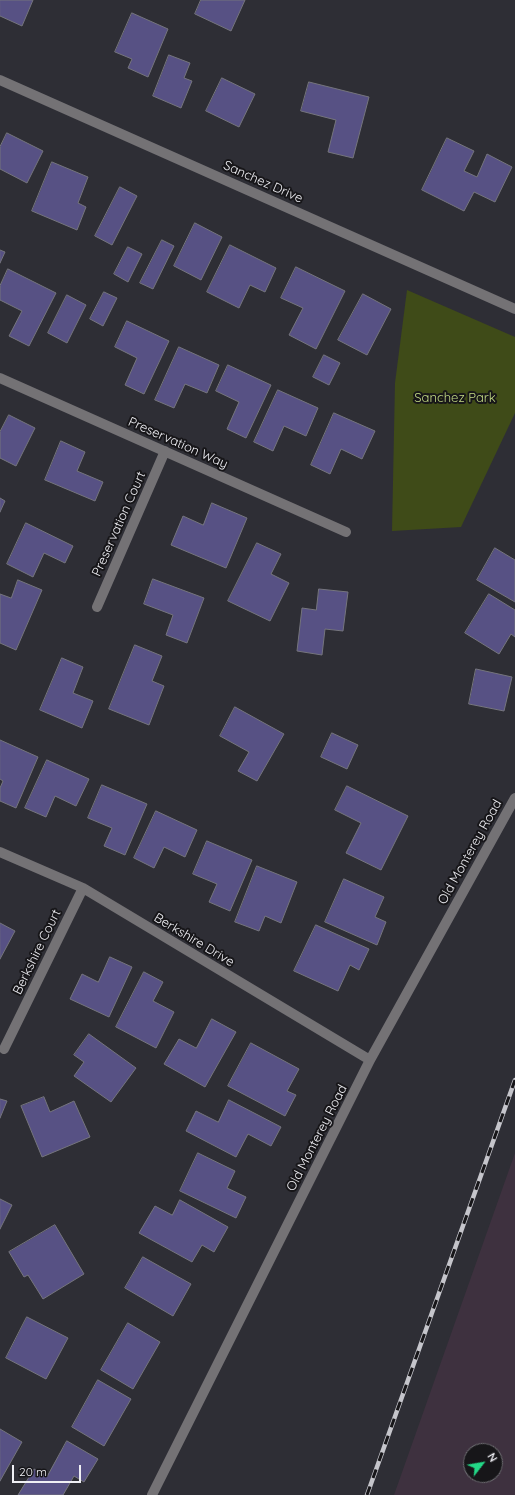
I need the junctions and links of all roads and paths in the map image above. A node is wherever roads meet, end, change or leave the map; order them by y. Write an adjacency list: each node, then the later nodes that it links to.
1 (0, 80): 2 (street, Sanchez Drive)
2 (515, 309)
3 (0, 378): 4 (street, Preservation Way)
4 (165, 451): 5 (street, Preservation Way); 6 (street, Preservation Court)
5 (346, 532)
6 (97, 607)
7 (515, 798): 11 (street, Old Monterey Road)
8 (0, 852): 9 (street, Berkshire Drive)
9 (83, 888): 10 (street, Berkshire Court); 11 (street, Berkshire Drive)
10 (4, 1049)
11 (370, 1060): 12 (street, Old Monterey Road)
12 (152, 1495)

